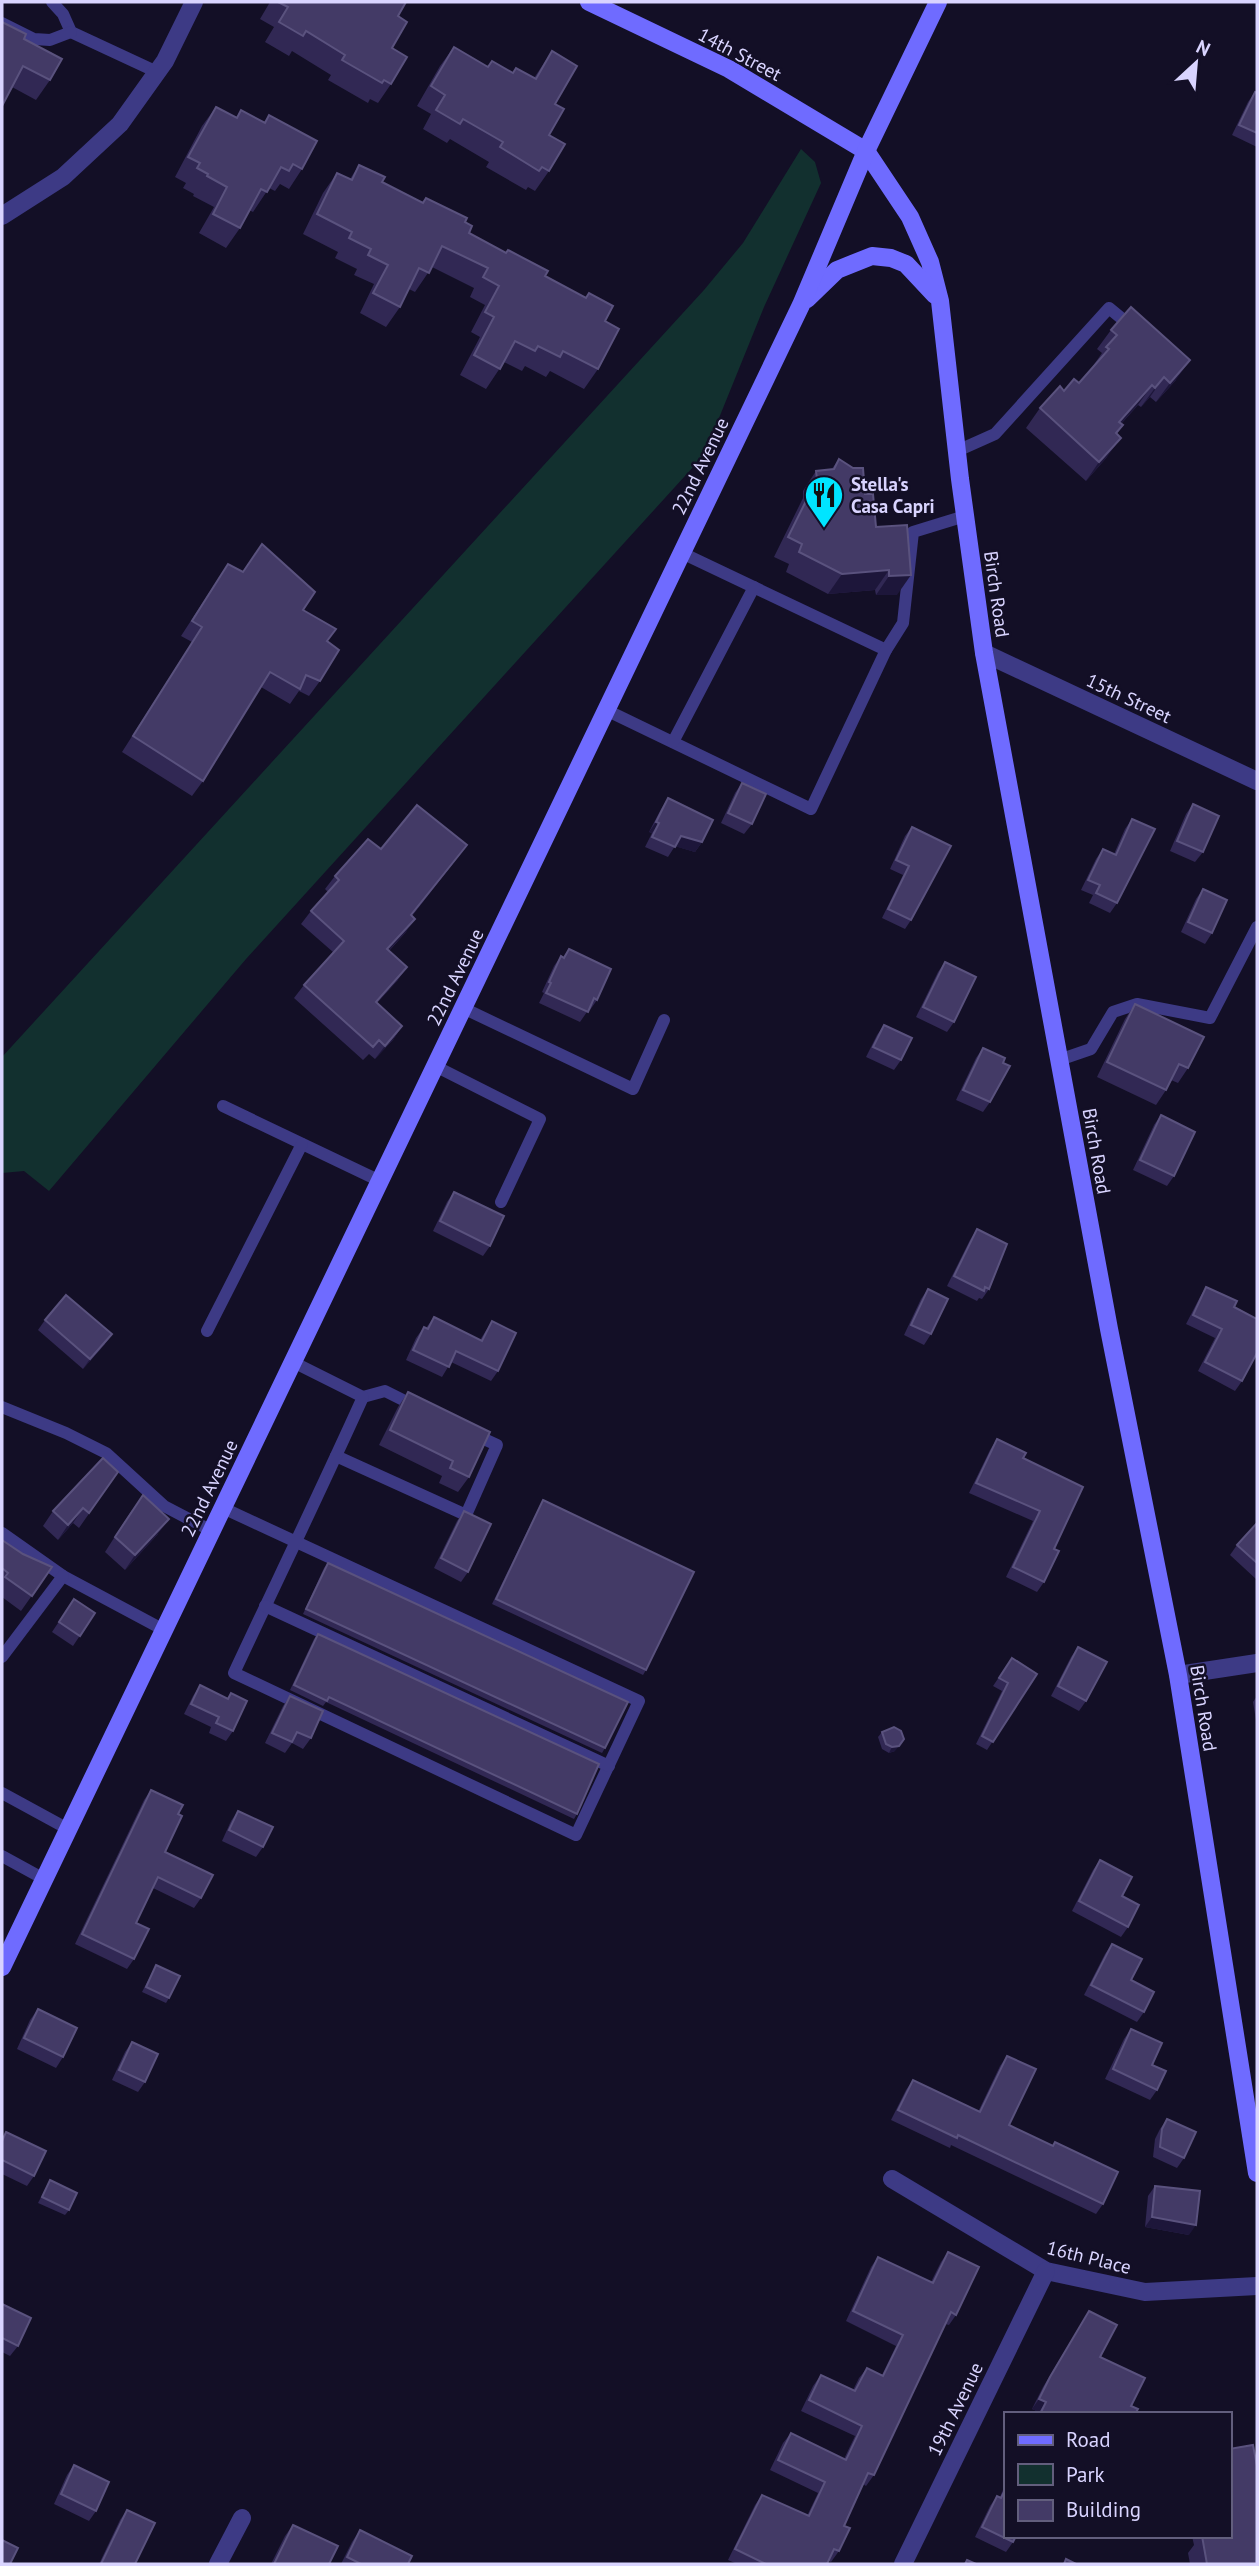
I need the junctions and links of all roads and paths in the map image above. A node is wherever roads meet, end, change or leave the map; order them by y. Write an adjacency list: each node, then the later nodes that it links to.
1 (52, 2): 6 (lane)
2 (194, 2): 7 (street)
3 (589, 2): 8 (street, 14th Street)
4 (938, 2): 8 (street, 22nd Avenue)
5 (2, 23): 6 (lane)
6 (71, 32): 7 (lane)
7 (158, 72): 9 (street)
8 (866, 151): 10 (street, Birch Road); 11 (street, 22nd Avenue)
9 (2, 216)
10 (940, 301): 11 (street); 13 (street, Birch Road)
11 (802, 305): 15 (street, 22nd Avenue)
12 (1140, 333): 13 (lane)
13 (957, 451): 14 (street, Birch Road)
14 (965, 516): 17 (lane); 18 (street, Birch Road)
15 (682, 553): 16 (lane); 19 (street, 22nd Avenue)
16 (754, 587): 17 (lane); 20 (lane)
17 (886, 650): 20 (lane)
18 (984, 653): 21 (street, 15th Street); 25 (street, Birch Road)
19 (606, 710): 20 (lane); 23 (street, 22nd Avenue)
20 (673, 742)
21 (1257, 780)
22 (1257, 927): 25 (lane)
23 (463, 1008): 24 (lane); 26 (street, 22nd Avenue)
24 (664, 1020)
25 (1059, 1060): 47 (street, Birch Road)
26 (435, 1066): 29 (street, 22nd Avenue); 30 (lane)
27 (223, 1106): 28 (lane)
28 (302, 1144): 29 (lane); 31 (lane)
29 (380, 1181): 32 (street, 22nd Avenue)
30 (501, 1202)
31 (207, 1331)
32 (293, 1362): 33 (lane); 38 (street, 22nd Avenue)
33 (363, 1397): 35 (lane); 37 (lane)
34 (2, 1407): 39 (lane)
35 (435, 1415)
36 (460, 1427): 37 (lane)
37 (336, 1456): 41 (lane)
38 (223, 1508): 39 (street, 22nd Avenue); 41 (lane)
39 (212, 1531): 44 (street, 22nd Avenue)
40 (2, 1532): 42 (lane)
41 (296, 1542): 43 (lane); 48 (lane)
42 (63, 1576): 44 (lane); 45 (lane)
43 (265, 1606): 48 (lane); 48 (lane)
44 (164, 1630): 50 (street, 22nd Avenue)
45 (2, 1657)
46 (1257, 1663): 47 (street)
47 (1178, 1675): 54 (street, Birch Road)
48 (609, 1766)
49 (2, 1793): 50 (lane)
50 (68, 1829): 52 (street, 22nd Avenue)
51 (2, 1856): 52 (lane)
52 (44, 1880): 53 (street, 22nd Avenue)
53 (2, 1967)
54 (1257, 2173)
55 (892, 2179): 56 (street, 16th Place)
56 (1045, 2272): 57 (street, 16th Place); 60 (street, 19th Avenue)
57 (1257, 2286)
58 (242, 2518): 59 (street)
59 (218, 2564)
60 (903, 2564)

